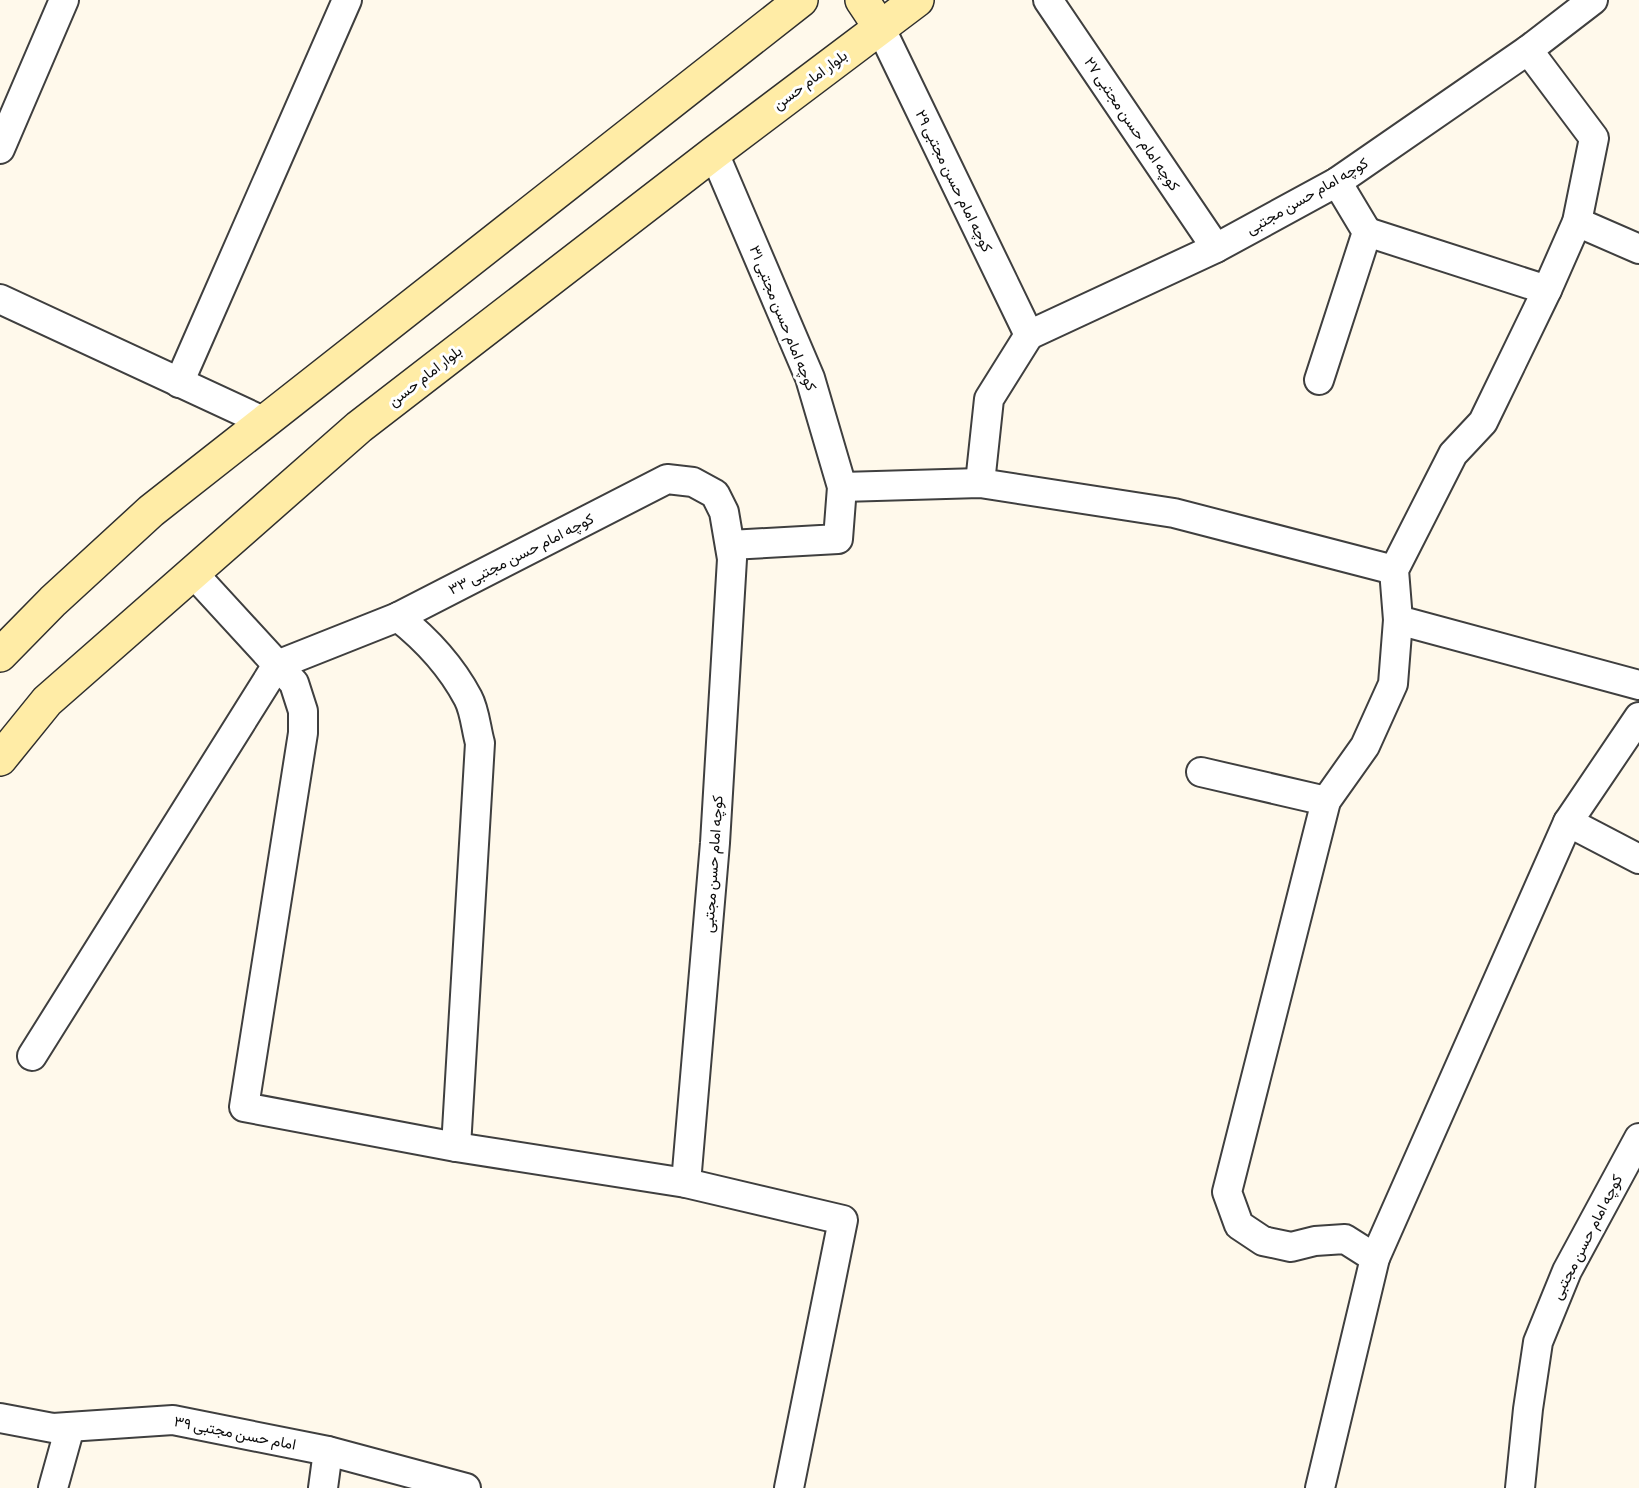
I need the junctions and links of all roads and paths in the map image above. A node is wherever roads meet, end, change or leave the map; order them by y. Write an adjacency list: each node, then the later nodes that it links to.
1 (64, 0): 10 (street)
2 (347, 0): 21 (street)
3 (801, 0): 22 (main road)
4 (861, 0): 8 (main road)
5 (916, 0): 8 (main road, بلوار امام حسن)
6 (1048, 0): 15 (street, کوچه امام حسن مجتبی ۲۷)
7 (1593, 0): 9 (street, کوچه امام حسن مجتبی)
8 (880, 27): 11 (main road, بلوار امام حسن); 19 (street, کوچه امام حسن مجتبی ۲۹)
9 (1528, 50): 12 (street, کوچه امام حسن مجتبی); 13 (street)
10 (0, 149)
11 (714, 153): 24 (street, کوچه امام حسن مجتبی ۳۱); 27 (main road, بلوار امام حسن)
12 (1337, 182): 14 (street); 15 (street, کوچه امام حسن مجتبی)
13 (1577, 222): 16 (street); 17 (street)
14 (1367, 232): 17 (street); 20 (street)
15 (1216, 248): 19 (street, کوچه امام حسن مجتبی)
16 (1639, 249)
17 (1547, 290): 26 (street)
18 (0, 299): 21 (street)
19 (1029, 334): 23 (street)
20 (1318, 380)
21 (179, 382): 22 (street)
22 (263, 421): 30 (main road)
23 (980, 483): 24 (street); 26 (street)
24 (842, 487): 25 (street)
25 (730, 545): 28 (street, کوچه امام حسن مجتبی ۳۳); 42 (street, کوچه امام حسن مجتبی)
26 (1394, 570): 29 (street)
27 (193, 573): 31 (street); 34 (main road, بلوار امام حسن)
28 (398, 617): 31 (street, کوچه امام حسن مجتبی ۳۳); 41 (street)
29 (1398, 620): 32 (street); 36 (street)
30 (0, 655)
31 (277, 665): 39 (street); 41 (street)
32 (1639, 685)
33 (1639, 717): 37 (street)
34 (0, 759)
35 (1201, 772): 36 (street)
36 (1326, 801): 43 (street)
37 (1568, 822): 38 (street); 43 (street)
38 (1639, 859)
39 (32, 1056)
40 (1639, 1138): 52 (street, کوچه امام حسن مجتبی)
41 (456, 1147): 42 (street)
42 (686, 1184): 50 (street)
43 (1375, 1258): 51 (street)
44 (0, 1418): 45 (street, امام حسن مجتبی ۳۹)
45 (70, 1427): 46 (street, امام حسن مجتبی ۳۹); 47 (street)
46 (328, 1451): 48 (street); 49 (street, امام حسن مجتبی ۳۹)
47 (53, 1488)
48 (323, 1488)
49 (466, 1488)
50 (789, 1488)
51 (1320, 1488)
52 (1520, 1488)

